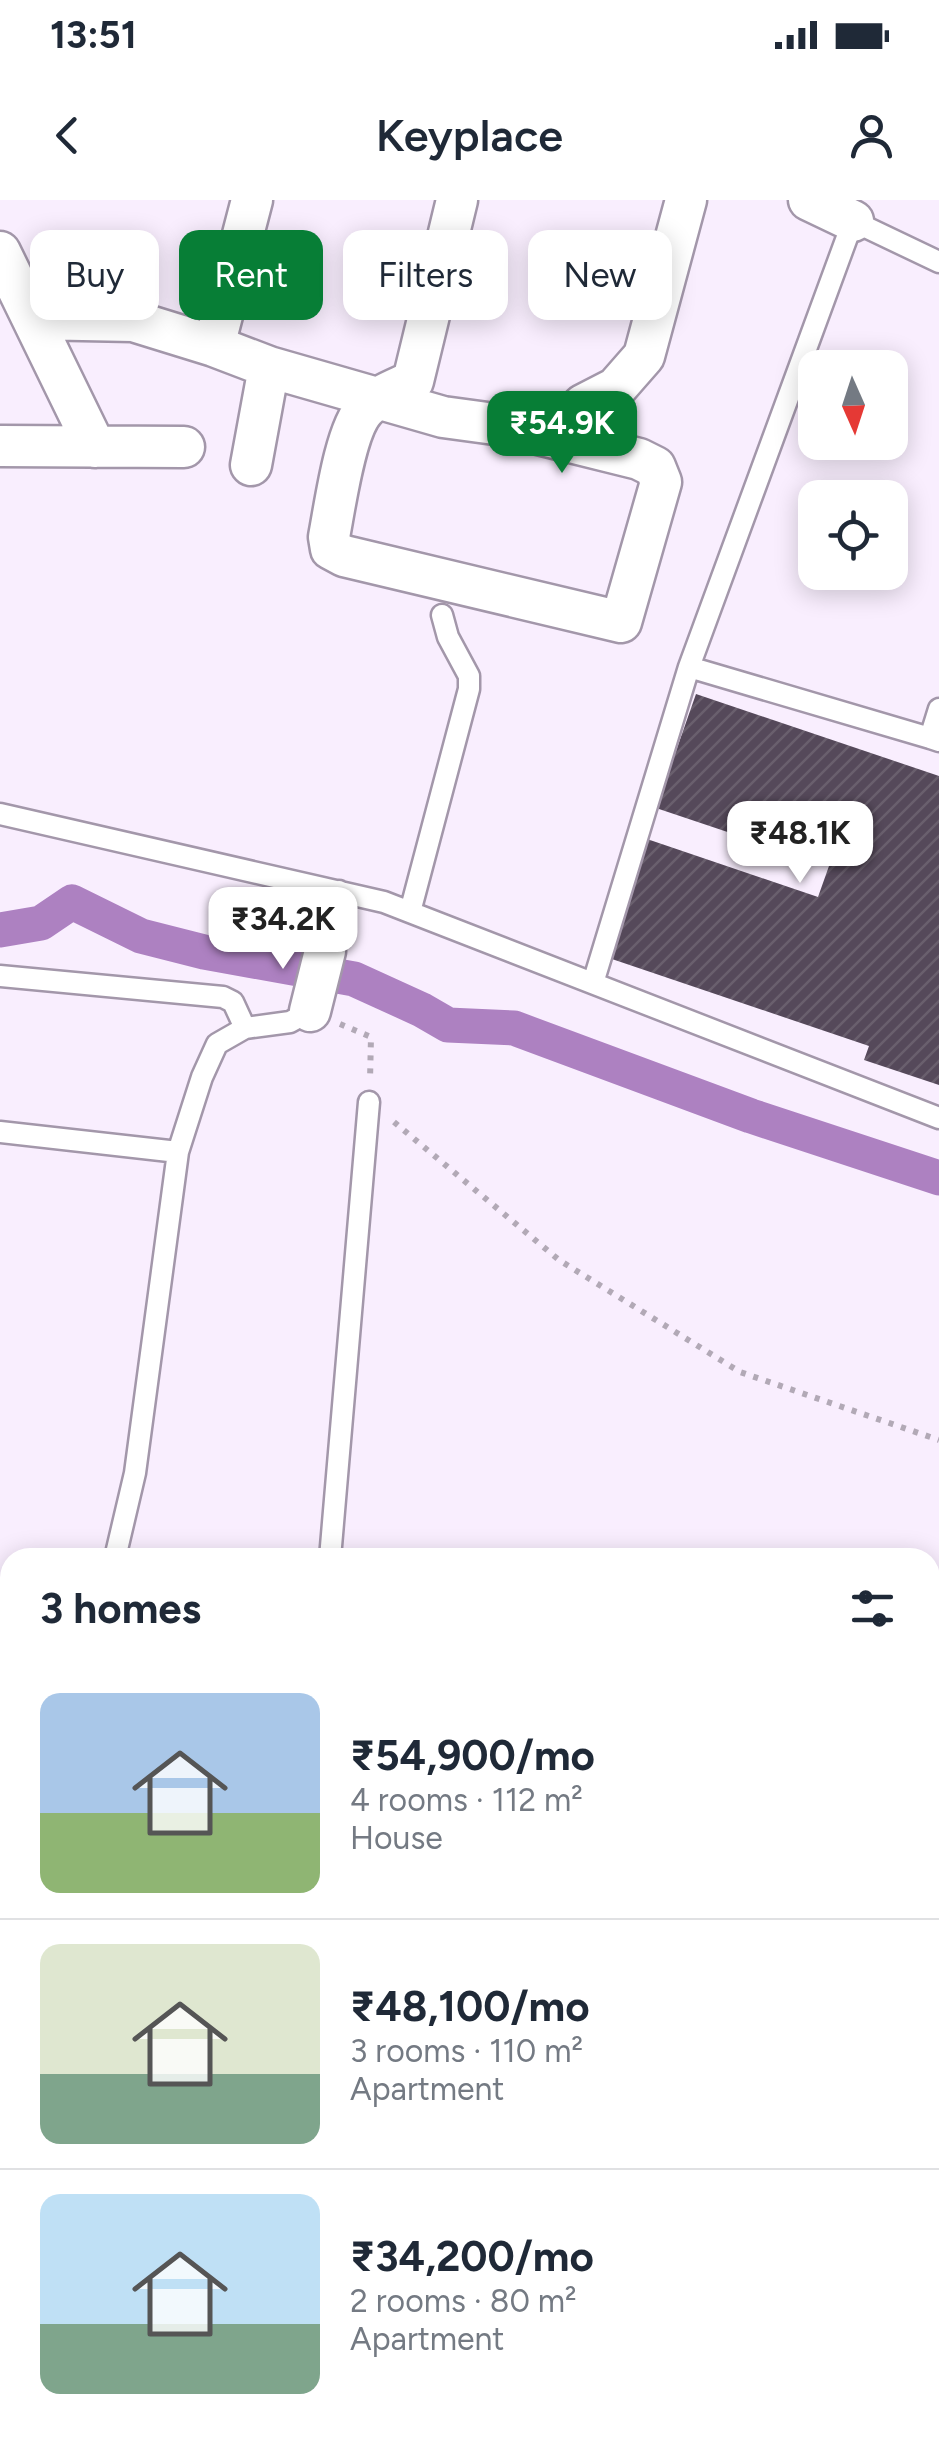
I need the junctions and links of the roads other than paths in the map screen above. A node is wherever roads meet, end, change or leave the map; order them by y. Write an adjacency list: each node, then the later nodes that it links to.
1 (252, 200): 10 (street)
2 (457, 200): 12 (street)
3 (686, 200): 13 (street)
4 (830, 208): 6 (lane); 19 (lane)
5 (0, 252): 7 (street)
6 (939, 262)
7 (30, 313)
8 (33, 320): 15 (street)
9 (83, 320): 10 (street)
10 (214, 346): 11 (street)
11 (270, 367): 12 (street); 17 (street)
12 (380, 397): 12 (street)
13 (582, 405)
14 (0, 446): 15 (street)
15 (96, 447): 16 (street)
16 (184, 447)
17 (252, 466)
18 (442, 615): 24 (lane)
19 (689, 667): 21 (lane); 27 (lane)
20 (939, 710): 21 (lane)
21 (934, 740)
22 (0, 814): 23 (lane)
23 (340, 891): 24 (lane); 25 (lane)
24 (410, 912): 27 (lane)
25 (325, 951): 28 (street)
26 (0, 976): 29 (lane)
27 (594, 983): 31 (lane)
28 (310, 1011): 29 (lane)
29 (245, 1028): 33 (lane)
30 (369, 1102): 35 (lane)
31 (939, 1118)
32 (0, 1132): 33 (lane)
33 (178, 1152): 34 (lane)
34 (117, 1548)
35 (331, 1548)

